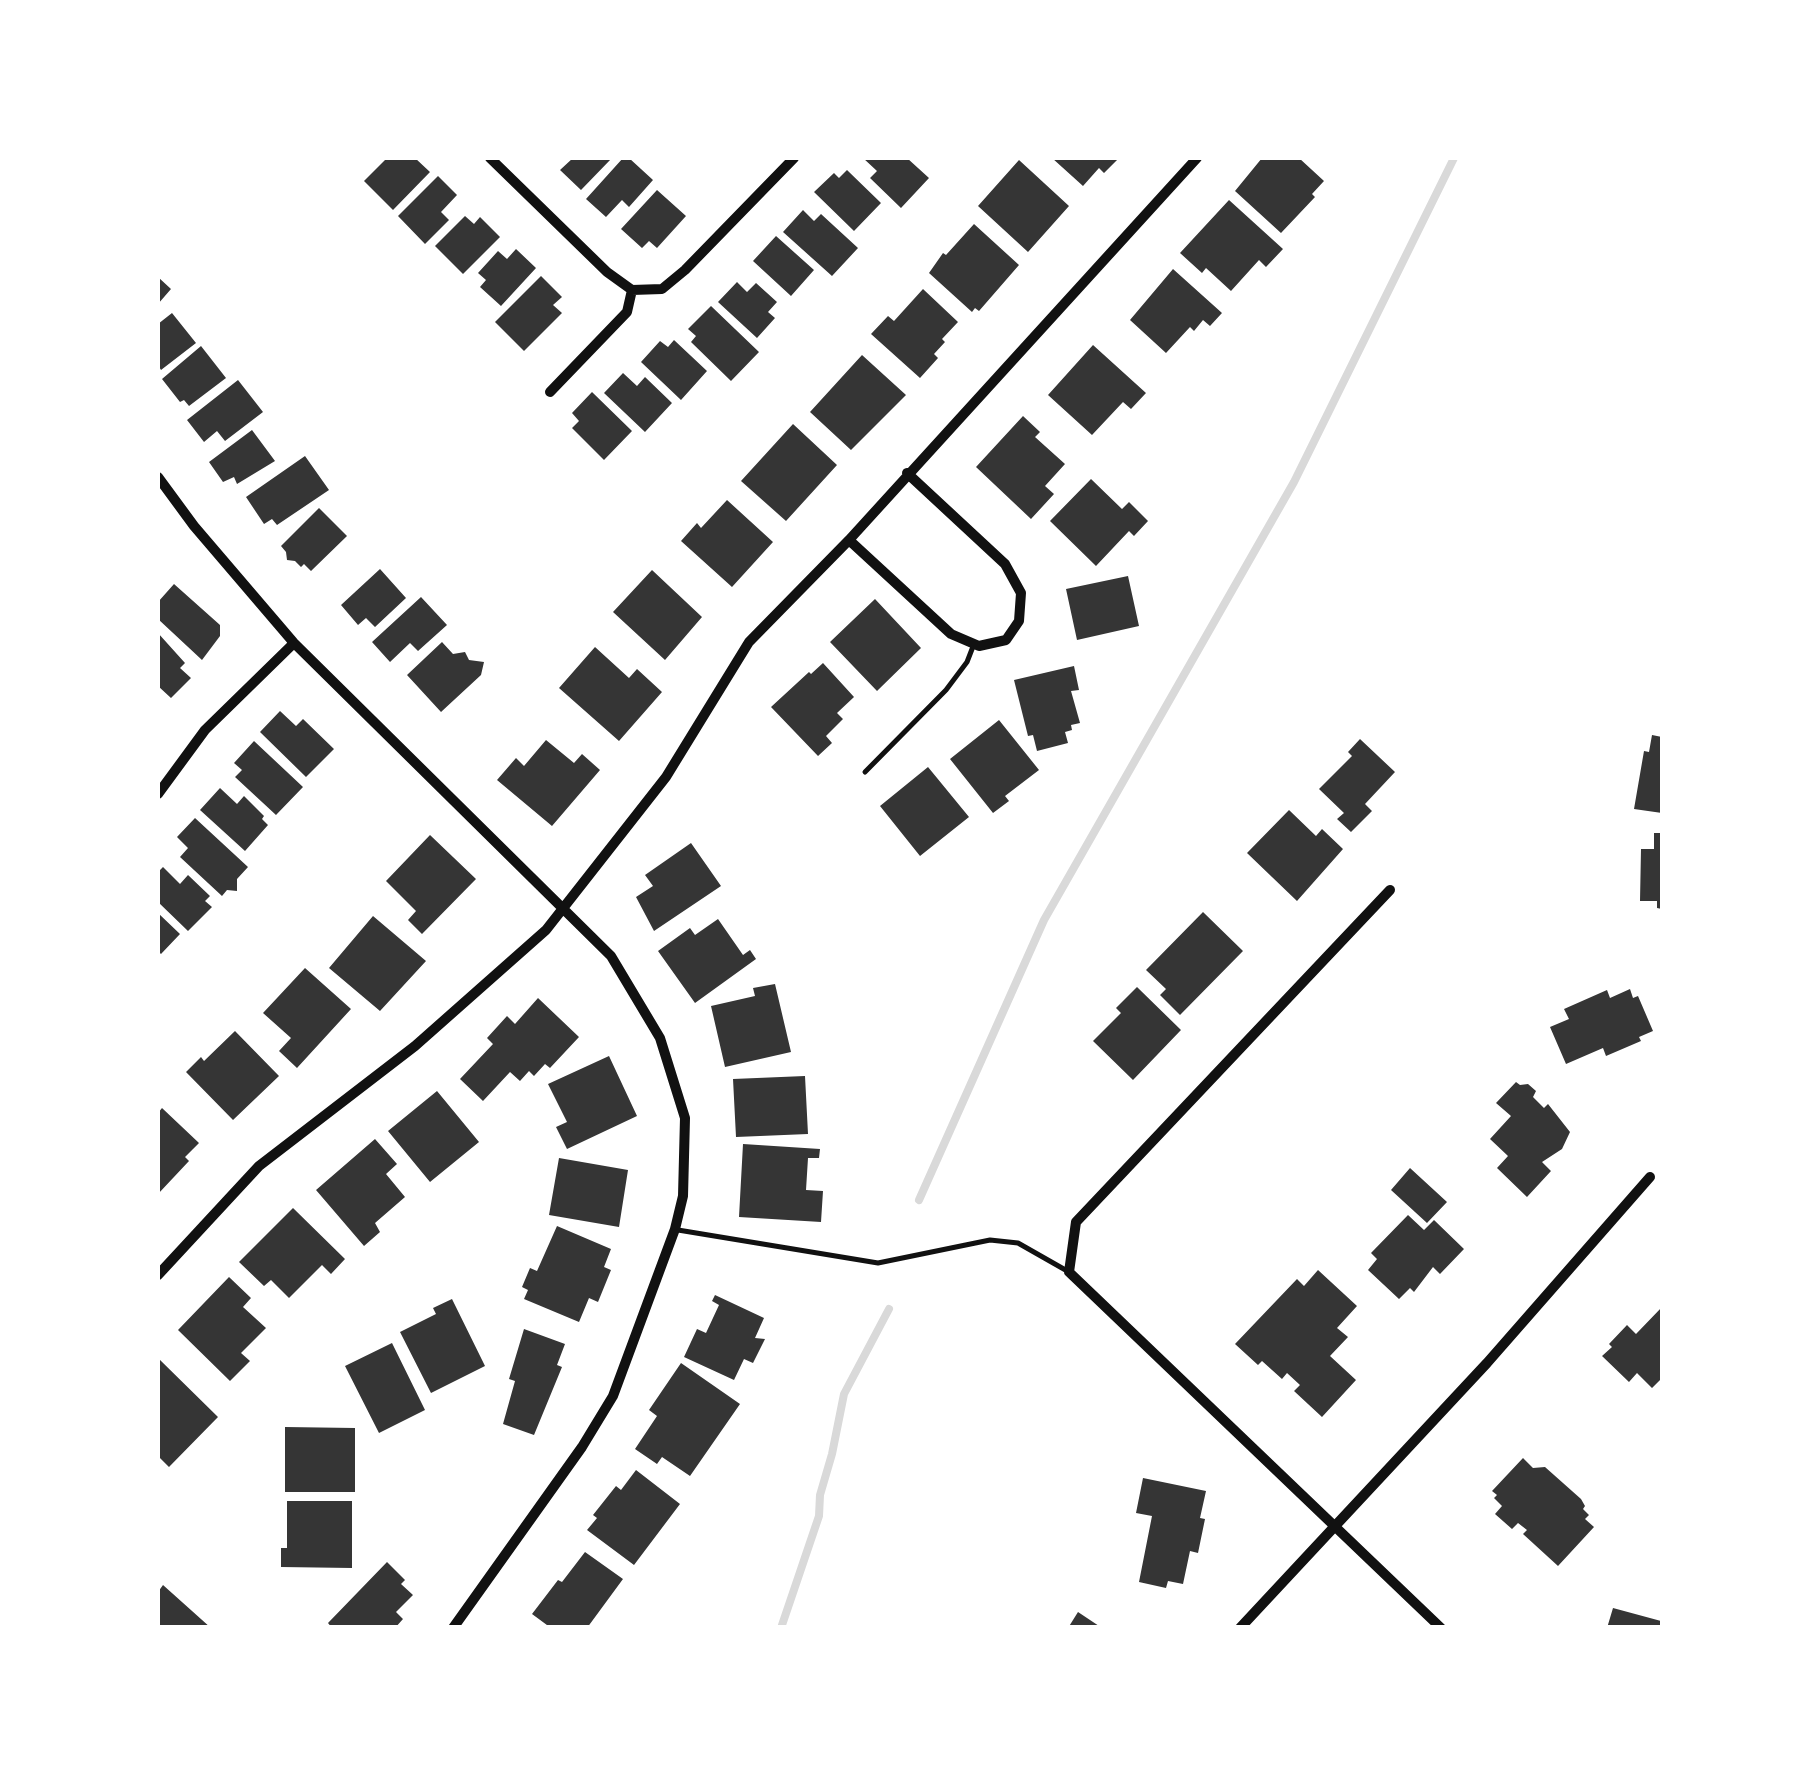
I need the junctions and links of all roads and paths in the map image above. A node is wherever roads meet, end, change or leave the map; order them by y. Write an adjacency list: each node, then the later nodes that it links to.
1 (490, 158): 4 (street)
2 (794, 158): 4 (street)
3 (1197, 158): 6 (street)
4 (632, 290): 5 (street)
5 (550, 392)
6 (907, 473): 8 (street); 10 (street)
7 (158, 477): 9 (street)
8 (849, 540): 10 (street); 14 (street)
9 (294, 643): 12 (street); 14 (street)
10 (974, 644): 11 (lane)
11 (865, 772)
12 (158, 794)
13 (1390, 890): 17 (street)
14 (562, 911): 16 (street); 18 (street)
15 (1650, 1177): 19 (street)
16 (675, 1229): 17 (lane); 20 (street)
17 (1069, 1272): 19 (street)
18 (158, 1275)
19 (1332, 1527): 21 (street); 22 (street)
20 (453, 1628)
21 (1240, 1628)
22 (1440, 1628)

